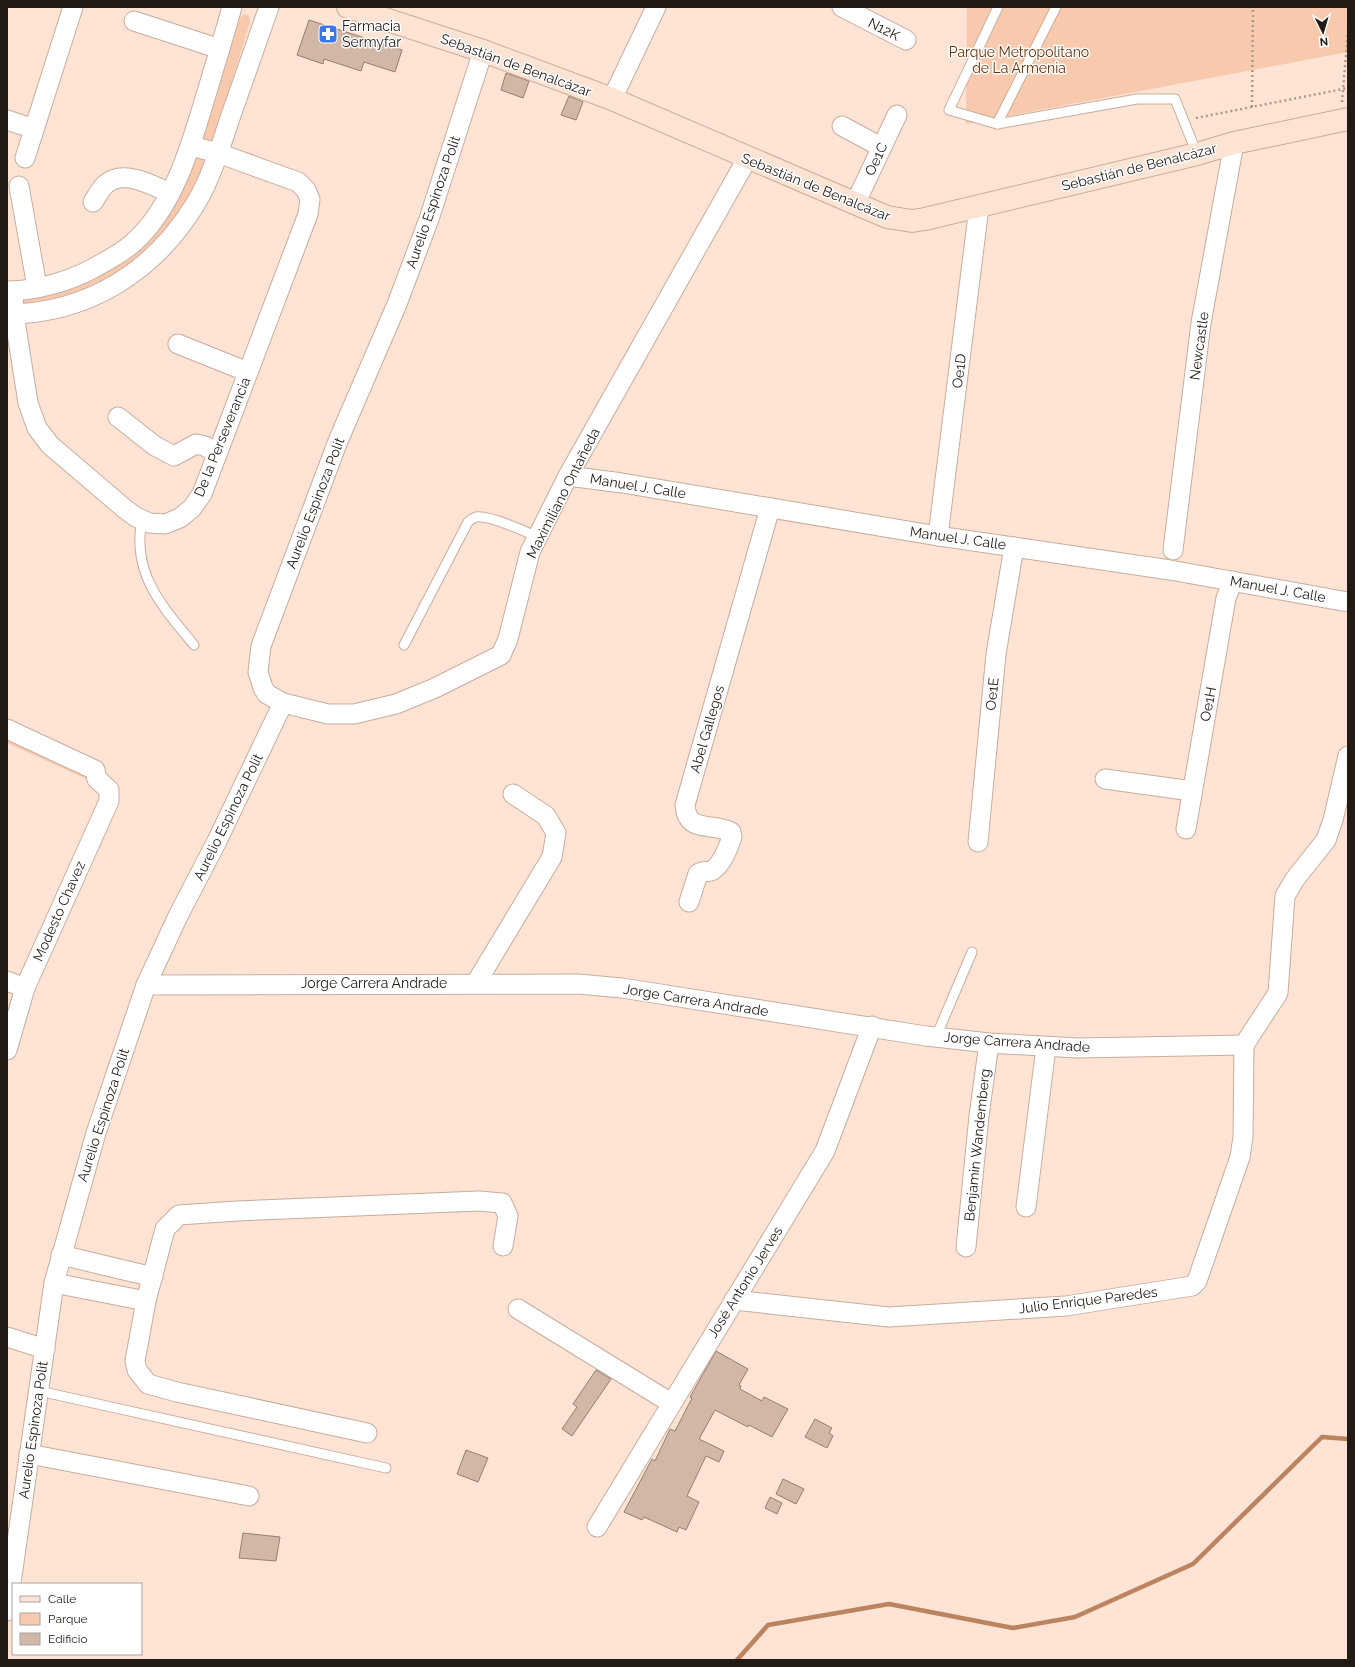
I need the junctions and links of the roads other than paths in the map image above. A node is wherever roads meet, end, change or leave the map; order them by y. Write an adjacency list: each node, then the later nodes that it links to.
1 (73, 7): 19 (street)
2 (232, 7): 11 (street)
3 (269, 7): 23 (street)
4 (348, 7): 12 (main road, Sebastián de Benalcázar)
5 (656, 7): 13 (street)
6 (842, 7): 10 (street, N12K)
7 (998, 7): 17 (lane)
8 (1056, 7): 17 (lane)
9 (134, 21): 11 (street)
10 (906, 40)
11 (220, 49): 21 (street)
12 (483, 51): 13 (main road, Sebastián de Benalcázar); 51 (street, Aurelio Espinoza Polit)
13 (612, 99): 26 (main road, Sebastián de Benalcázar)
14 (897, 115): 22 (street, Oe1C)
15 (1344, 119): 20 (main road, Sebastián de Benalcázar)
16 (7, 120): 19 (street)
17 (997, 124): 24 (lane)
18 (842, 126): 22 (street)
19 (34, 129): 25 (street)
20 (1234, 143): 24 (main road, Sebastián de Benalcázar); 46 (street, Newcastle)
21 (191, 146): 23 (street, De la Perseverancia); 28 (street)
22 (881, 147): 30 (street, Oe1C)
23 (218, 153): 34 (street); 37 (street, De la Perseverancia)
24 (1197, 154): 31 (main road, Sebastián de Benalcázar)
25 (25, 158)
26 (747, 159): 30 (main road, Sebastián de Benalcázar); 40 (street, Maximiliano Ontañeda)
27 (18, 186): 32 (street)
28 (169, 193): 29 (street); 32 (street)
29 (93, 202)
30 (855, 204): 31 (main road, Sebastián de Benalcázar)
31 (979, 207): 43 (street, Oe1D)
32 (37, 286): 33 (street)
33 (10, 291): 34 (street, De la Perseverancia)
34 (10, 314): 36 (street, De la Perseverancia)
35 (178, 344): 37 (street)
36 (15, 369): 42 (street, De la Perseverancia)
37 (248, 372): 39 (street, De la Perseverancia)
38 (118, 417): 39 (street)
39 (217, 454): 42 (street, De la Perseverancia)
40 (568, 476): 41 (street, Manuel J. Calle); 44 (street, Maximiliano Ontañeda)
41 (770, 508): 43 (street, Manuel J. Calle); 61 (street, Abel Gallegos)
42 (142, 520): 49 (lane)
43 (938, 536): 45 (street, Manuel J. Calle)
44 (537, 537): 50 (lane); 51 (street, Maximiliano Ontañeda)
45 (1014, 547): 47 (street, Manuel J. Calle); 60 (street, Oe1E)
46 (1173, 550)
47 (1233, 581): 48 (street, Manuel J. Calle); 57 (street, Oe1H)
48 (1348, 602)
49 (194, 645)
50 (404, 645)
51 (284, 703): 65 (street, Aurelio Espinoza Polit)
52 (7, 730): 55 (street, Modesto Chavez)
53 (7, 743): 55 (street)
54 (1348, 756): 70 (street)
55 (97, 779): 66 (street, Modesto Chavez)
56 (1105, 779): 57 (street)
57 (1192, 791): 59 (street, Oe1H)
58 (513, 794): 64 (street)
59 (1186, 829)
60 (978, 842)
61 (689, 902)
62 (972, 952): 68 (lane)
63 (7, 981): 66 (street)
64 (476, 983): 65 (street, Jorge Carrera Andrade); 67 (street, Jorge Carrera Andrade)
65 (146, 985): 76 (street, Aurelio Espinoza Polit)
66 (24, 988): 72 (street, Modesto Chavez)
67 (872, 1026): 68 (street, Jorge Carrera Andrade); 81 (street, José Antonio Jerves)
68 (936, 1037): 69 (street, Jorge Carrera Andrade)
69 (988, 1043): 71 (street, Jorge Carrera Andrade); 75 (street, Benjamin Wandemberg)
70 (1244, 1045): 71 (street, Jorge Carrera Andrade); 81 (street, Julio Enrique Paredes)
71 (1046, 1047): 73 (street)
72 (7, 1050)
73 (1026, 1207)
74 (503, 1246): 78 (street)
75 (966, 1247)
76 (61, 1255): 77 (street); 79 (street, Aurelio Espinoza Polit)
77 (93, 1263): 78 (street); 80 (street)
78 (153, 1276): 82 (street)
79 (54, 1283): 80 (street); 85 (street, Aurelio Espinoza Polit)
80 (86, 1290): 82 (street)
81 (734, 1300): 87 (street, José Antonio Jerves)
82 (146, 1301): 88 (street)
83 (518, 1308): 87 (street)
84 (15, 1340): 85 (street)
85 (45, 1349): 86 (street, Aurelio Espinoza Polit)
86 (39, 1391): 89 (street, Aurelio Espinoza Polit); 90 (lane)
87 (671, 1403): 92 (street, José Antonio Jerves)
88 (367, 1433)
89 (29, 1454): 91 (street); 93 (street, Aurelio Espinoza Polit)
90 (386, 1468)
91 (249, 1496)
92 (598, 1527)
93 (7, 1611)

